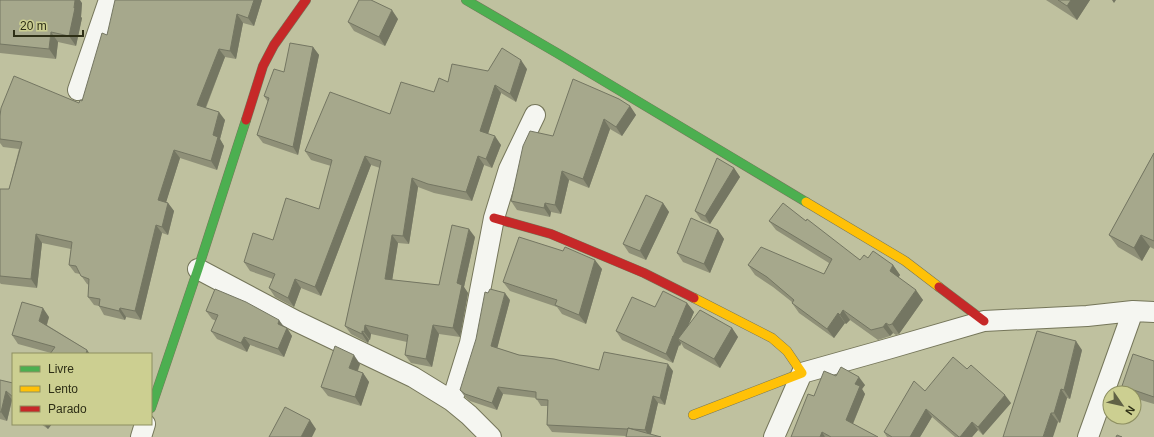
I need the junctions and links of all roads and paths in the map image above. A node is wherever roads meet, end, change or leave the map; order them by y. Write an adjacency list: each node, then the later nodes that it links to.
1 (109, 0): 4 (street)
2 (306, 0): 7 (street)
3 (466, 0): 10 (street)
4 (78, 90)
5 (535, 115): 6 (street)
6 (494, 218): 11 (street); 12 (street)
7 (198, 269): 12 (street); 13 (street)
8 (1132, 311): 9 (street); 10 (street); 19 (street)
9 (1154, 312)
10 (984, 320): 11 (street)
11 (802, 373): 14 (street); 18 (street)
12 (452, 400): 17 (street)
13 (152, 405)
14 (693, 415)
15 (145, 425): 16 (street)
16 (141, 437)
17 (491, 437)
18 (774, 437)
19 (1088, 437)

